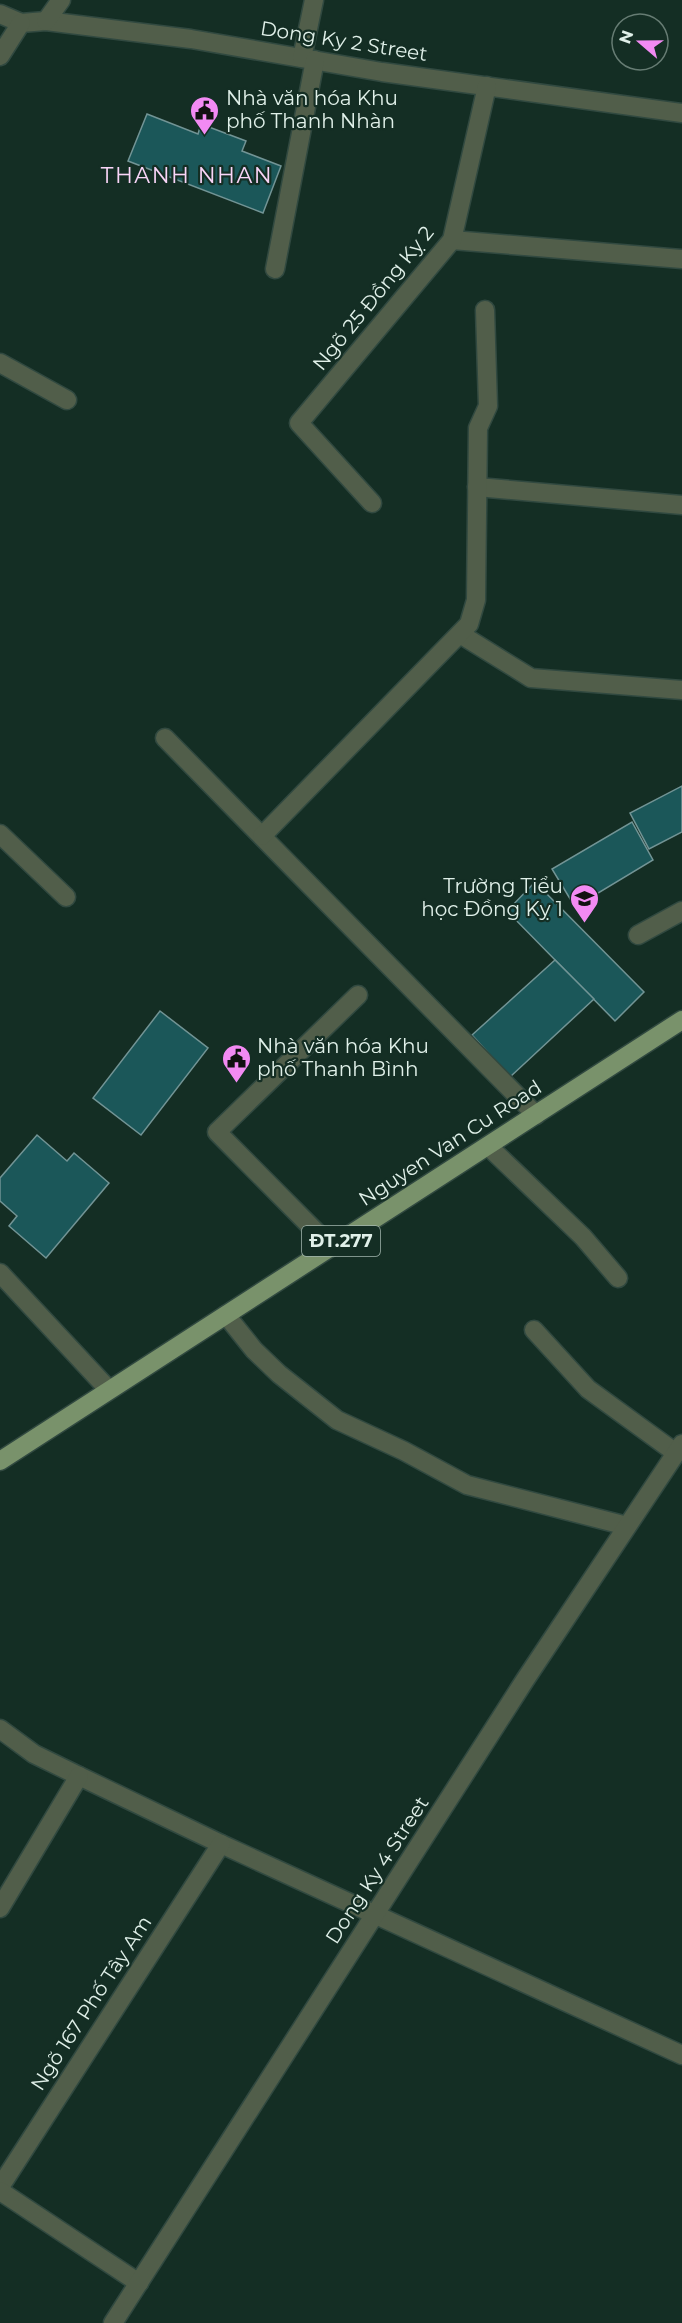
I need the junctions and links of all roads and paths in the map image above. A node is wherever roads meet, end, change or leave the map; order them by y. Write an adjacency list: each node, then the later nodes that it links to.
1 (61, 0): 4 (street)
2 (314, 0): 7 (street)
3 (0, 14): 5 (street, Dong Ky 2 Street)
4 (46, 21): 5 (street, Dong Ky 2 Street); 7 (street, Dong Ky 2 Street)
5 (21, 23): 6 (street)
6 (0, 56)
7 (308, 59): 8 (street, Dong Ky 2 Street); 12 (street)
8 (487, 86): 9 (street, Dong Ky 2 Street); 10 (street, Ngõ 25 Đồng Kỵ 2)
9 (682, 113)
10 (452, 240): 11 (street); 17 (street, Ngõ 25 Đồng Kỵ 2)
11 (682, 259)
12 (275, 269)
13 (485, 310): 16 (street)
14 (0, 363): 15 (street)
15 (68, 400)
16 (477, 487): 18 (street); 19 (street)
17 (372, 503)
18 (682, 505)
19 (460, 634): 20 (street); 23 (street)
20 (682, 690)
21 (165, 738): 23 (street)
22 (0, 834): 24 (street)
23 (262, 836): 29 (street)
24 (66, 897)
25 (682, 911): 26 (street)
26 (638, 935)
27 (358, 995): 31 (street)
28 (682, 1020): 29 (main road, Nguyen Van Cu Road / ĐT.277)
29 (536, 1115): 30 (main road, Nguyen Van Cu Road / ĐT.277)
30 (488, 1146): 31 (main road, Nguyen Van Cu Road / ĐT.277); 33 (street)
31 (331, 1247): 34 (main road, Nguyen Van Cu Road / ĐT.277)
32 (0, 1273): 36 (street)
33 (618, 1278)
34 (226, 1315): 36 (main road, Nguyen Van Cu Road / ĐT.277); 39 (street)
35 (534, 1330): 37 (street)
36 (109, 1390): 38 (main road, Nguyen Van Cu Road / ĐT.277)
37 (679, 1448): 39 (street, Dong Ky 4 Street)
38 (0, 1461)
39 (627, 1526): 44 (street, Dong Ky 4 Street)
40 (0, 1729): 41 (street)
41 (79, 1776): 42 (street); 43 (street)
42 (221, 1844): 44 (street); 46 (street, Ngõ 167 Phố Tây Am)
43 (0, 1908)
44 (376, 1914): 45 (street); 47 (street, Dong Ky 4 Street)
45 (682, 2055)
46 (0, 2189): 47 (street)
47 (139, 2283): 48 (street, Dong Ky 4 Street)
48 (113, 2323)

